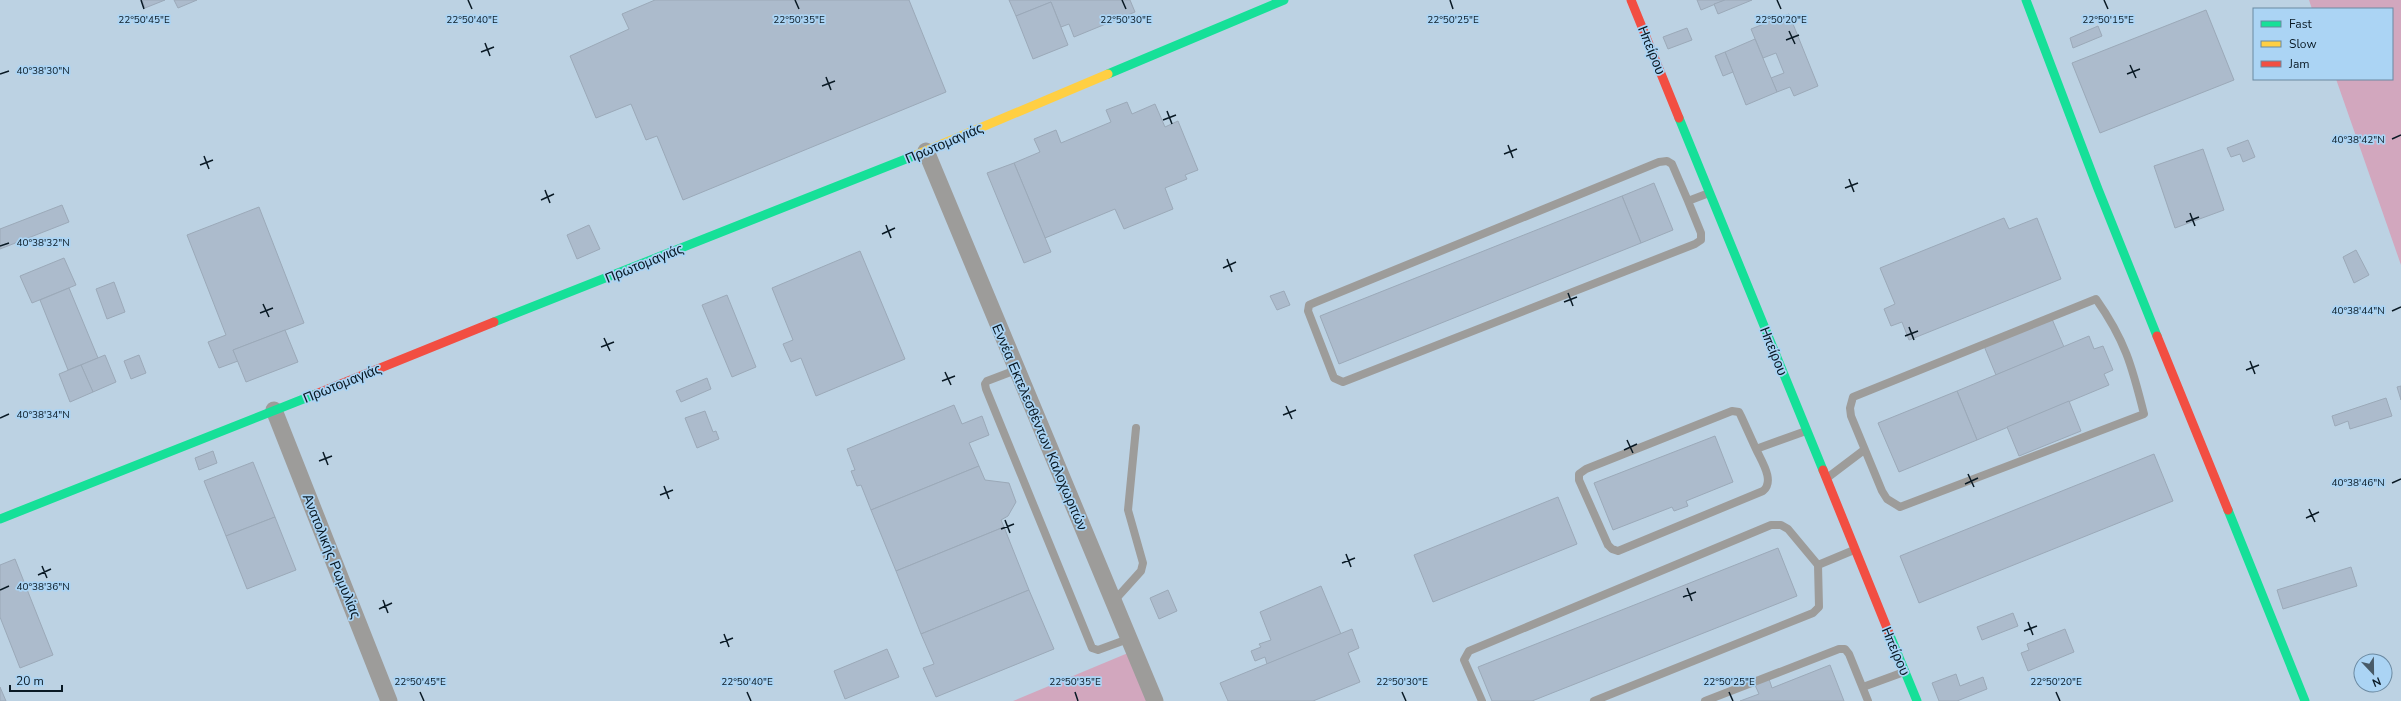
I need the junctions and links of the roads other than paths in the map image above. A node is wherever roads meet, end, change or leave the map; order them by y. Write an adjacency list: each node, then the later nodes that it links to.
1 (1284, 0): 4 (street, Πρωτομαγιάς)
2 (1631, 0): 5 (street, Ηπείρου)
3 (2026, 0): 28 (street)
4 (926, 151): 7 (street, Εννέα Εκτελεσθέντων Καλοχωριτών); 8 (street, Πρωτομαγιάς)
5 (1710, 193): 6 (lane); 10 (street, Ηπείρου)
6 (1688, 201): 6 (lane)
7 (1016, 370): 17 (street, Εννέα Εκτελεσθέντων Καλοχωριτών); 18 (lane)
8 (274, 410): 14 (street, Πρωτομαγιάς); 21 (street, Ανατολικής Ρωμυλίας)
9 (1136, 428): 17 (lane)
10 (1807, 430): 11 (lane); 13 (street, Ηπείρου)
11 (1756, 449): 11 (lane)
12 (1864, 450): 12 (lane); 13 (lane)
13 (1826, 479): 15 (street, Ηπείρου)
14 (0, 519)
15 (1854, 550): 16 (lane); 19 (street, Ηπείρου)
16 (1818, 565): 23 (lane); 24 (lane)
17 (1113, 602): 18 (street, Εννέα Εκτελεσθέντων Καλοχωριτών)
18 (1128, 639): 22 (street, Εννέα Εκτελεσθέντων Καλοχωριτών)
19 (1905, 671): 20 (lane); 27 (street, Ηπείρου)
20 (1862, 687): 25 (lane); 26 (lane)
21 (389, 701)
22 (1155, 701)
23 (1482, 701)
24 (1594, 701)
25 (1705, 701)
26 (1868, 701)
27 (1917, 701)
28 (2305, 701)

